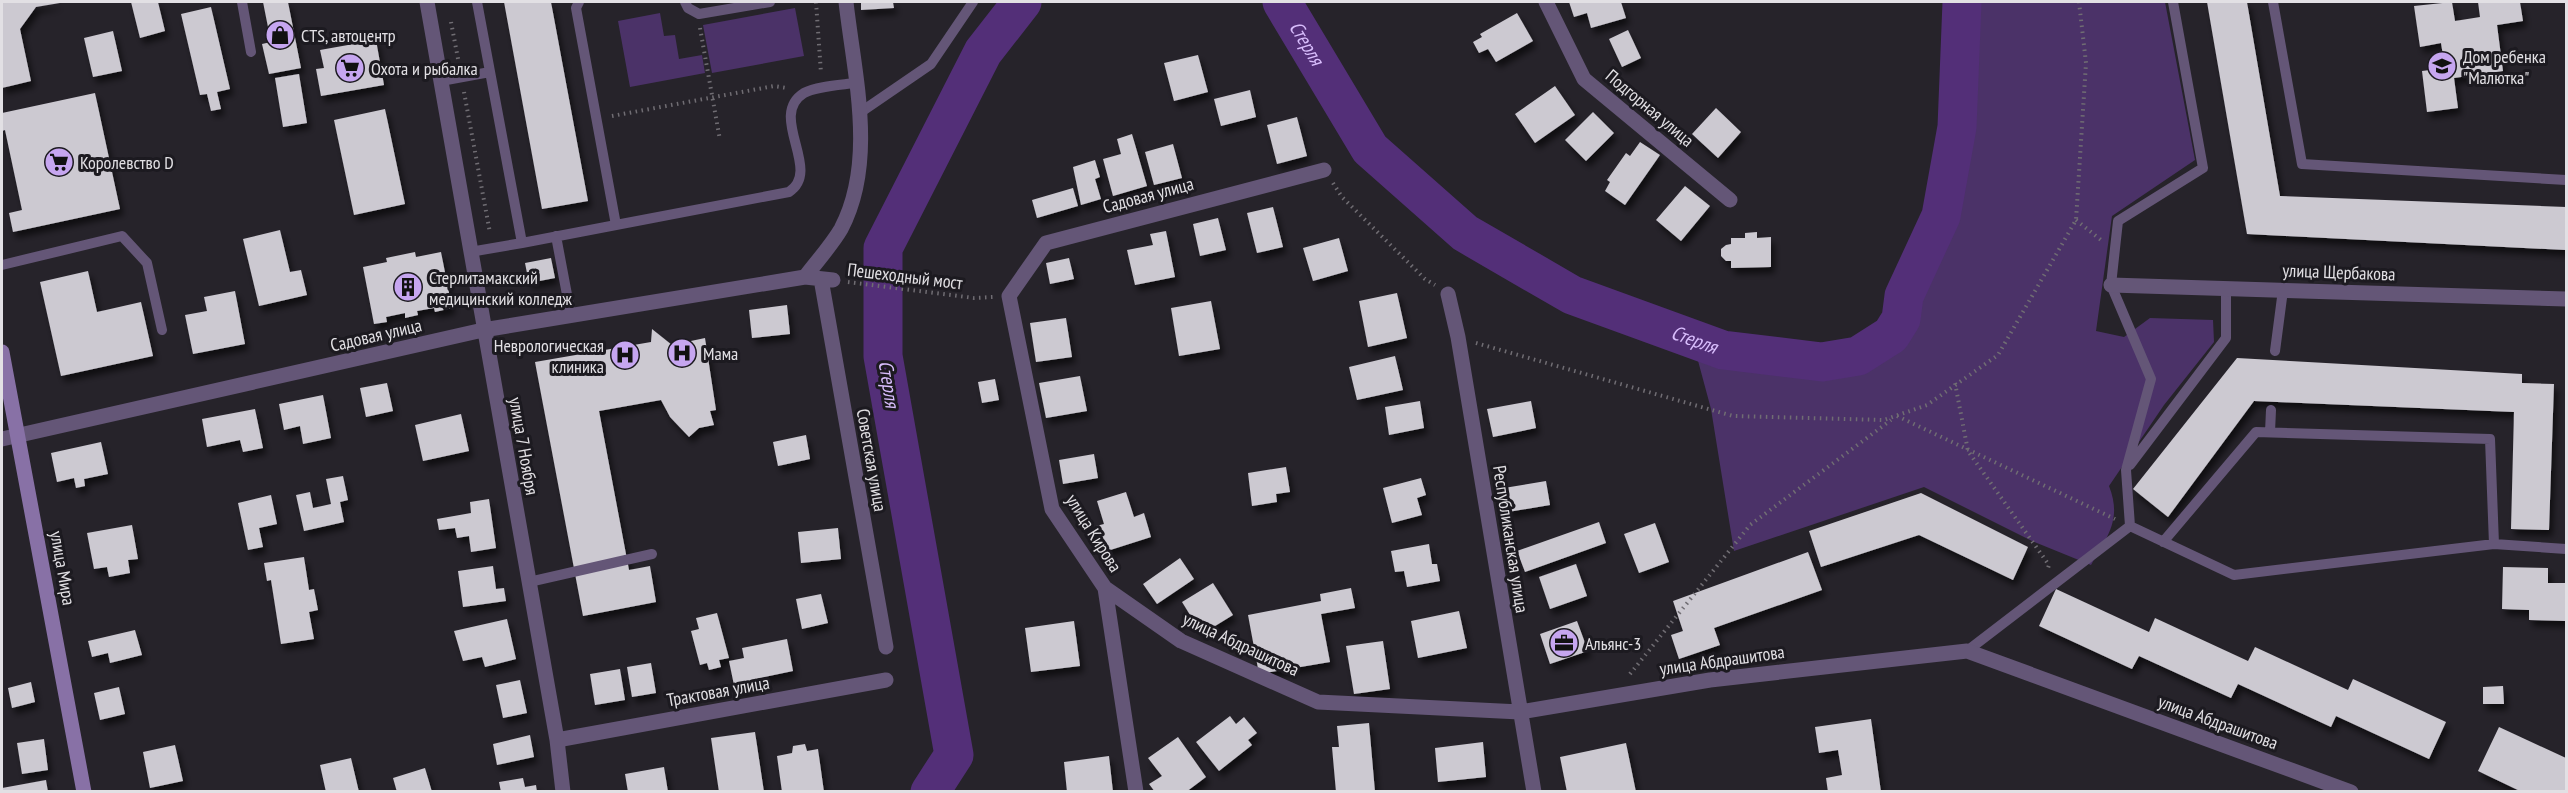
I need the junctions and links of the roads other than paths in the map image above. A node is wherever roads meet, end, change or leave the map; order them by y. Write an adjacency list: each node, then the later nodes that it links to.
1 (242, 2): 12 (lane)
2 (427, 2): 14 (street, улица 7 Ноября)
3 (477, 2): 13 (lane)
4 (579, 2): 20 (lane)
5 (685, 2): 6 (lane)
6 (770, 2)
7 (846, 2): 15 (street)
8 (973, 2): 16 (lane)
9 (1546, 2): 19 (street, Подгорная улица)
10 (2174, 2): 27 (lane)
11 (2273, 2): 18 (lane)
12 (251, 52)
13 (490, 72): 14 (lane); 22 (lane)
14 (441, 81): 23 (street, улица 7 Ноября)
15 (855, 83): 16 (street); 20 (lane)
16 (858, 114): 25 (street)
17 (1324, 170): 31 (street, Садовая улица)
18 (2566, 180)
19 (1730, 200)
20 (616, 225): 21 (lane)
21 (556, 236): 22 (lane); 33 (lane)
22 (522, 243): 23 (lane)
23 (470, 252): 35 (street, улица 7 Ноября)
24 (2, 265): 34 (lane)
25 (805, 277): 26 (street, Садовая улица); 33 (street, Садовая улица)
26 (827, 280): 50 (street, Советская улица)
27 (2110, 285): 28 (street, улица Щербакова); 42 (lane)
28 (2226, 288): 29 (street, улица Щербакова); 42 (lane)
29 (2283, 290): 32 (street, улица Щербакова); 36 (lane)
30 (1448, 294): 53 (street, Республиканская улица)
31 (1009, 296): 49 (street, улица Кирова)
32 (2566, 299)
33 (571, 316): 35 (street, Садовая улица)
34 (162, 330)
35 (483, 330): 40 (street, Садовая улица); 48 (street, улица 7 Ноября)
36 (2275, 351)
37 (2, 352): 40 (main road, улица Мира)
38 (2271, 410): 39 (lane)
39 (2270, 432): 44 (lane); 45 (lane)
40 (19, 436): 41 (street, Садовая улица); 55 (main road, улица Мира)
41 (2, 439)
42 (2126, 470): 43 (lane)
43 (2130, 526): 44 (lane); 51 (lane)
44 (2163, 542): 45 (lane)
45 (2494, 544): 46 (lane)
46 (2566, 549)
47 (652, 554): 48 (lane)
48 (529, 582): 54 (street, улица 7 Ноября)
49 (1105, 588): 53 (street, улица Абдрашитова); 57 (street, улица Кирова)
50 (886, 647)
51 (1967, 651): 53 (street, улица Абдрашитова); 59 (street, улица Абдрашитова)
52 (886, 680): 54 (street, Трактовая улица)
53 (1520, 712): 58 (street, Республиканская улица)
54 (557, 740): 56 (street, улица 7 Ноября)
55 (84, 792)
56 (563, 792)
57 (1136, 792)
58 (1534, 792)
59 (2350, 792)

